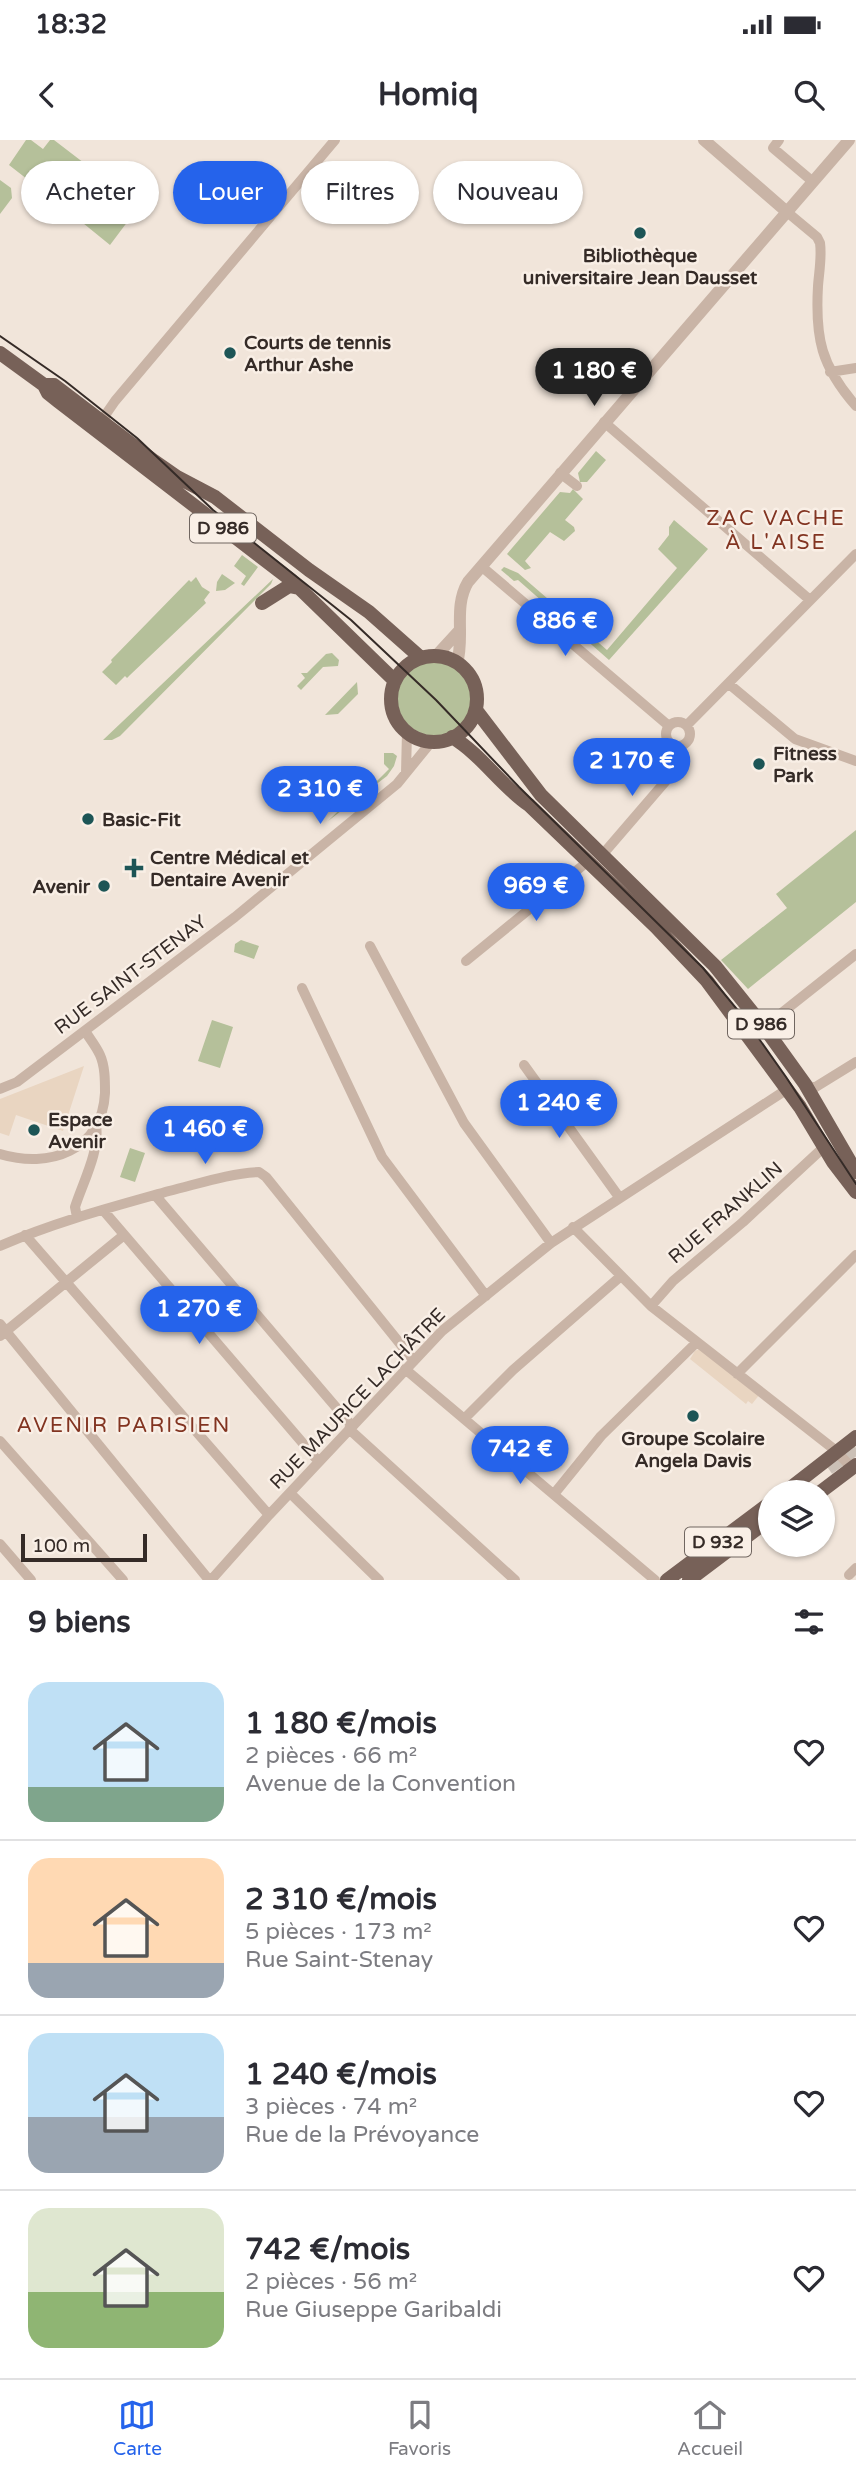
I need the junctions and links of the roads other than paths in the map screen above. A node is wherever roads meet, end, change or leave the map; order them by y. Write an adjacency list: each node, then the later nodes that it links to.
1 (335, 140): 12 (street)
2 (704, 140): 6 (street)
3 (779, 140): 5 (street)
4 (849, 140): 5 (street)
5 (812, 181): 6 (street)
6 (787, 212): 9 (street); 11 (street)
7 (0, 353): 12 (main road, D 986)
8 (856, 368): 9 (street)
9 (830, 372): 10 (street)
10 (856, 406)
11 (604, 422): 13 (street); 19 (street)
12 (104, 430): 17 (main road, D 986); 22 (main road, D 986)
13 (561, 472): 14 (street); 16 (street)
14 (576, 486)
15 (856, 554): 19 (street)
16 (481, 566): 20 (street); 28 (street)
17 (276, 568): 18 (main road, D 986); 18 (main road)
18 (299, 588): 24 (main road, D 986)
19 (810, 600): 25 (street)
20 (458, 632): 21 (street); 23 (street)
21 (436, 656): 22 (main road); 23 (main road)
22 (421, 658): 24 (main road)
23 (457, 663): 26 (main road)
24 (395, 681): 29 (main road)
25 (729, 684): 27 (street); 33 (street)
26 (476, 710): 30 (main road); 35 (main road, D 986)
27 (687, 725): 28 (street); 32 (street)
28 (669, 726): 32 (street)
29 (407, 732): 31 (main road); 34 (street)
30 (452, 737): 31 (main road); 36 (main road, D 986)
31 (432, 741): 34 (street, RUE SAINT-STENAY)
32 (679, 746): 35 (street)
33 (856, 761)
34 (406, 773): 42 (street, RUE SAINT-STENAY)
35 (603, 854): 41 (main road, D 986)
36 (587, 862): 39 (street); 47 (main road, D 986)
37 (370, 946): 60 (street)
38 (856, 954): 41 (street)
39 (466, 961)
40 (302, 988): 65 (street)
41 (764, 1027): 45 (main road, D 986)
42 (85, 1031): 46 (street, RUE SAINT-STENAY); 48 (street)
43 (856, 1062): 45 (street)
44 (524, 1065): 54 (street)
45 (804, 1084): 47 (main road); 51 (main road, D 986)
46 (0, 1089)
47 (786, 1090): 49 (main road, D 986); 54 (street, RUE MAURICE LACHÂTRE)
48 (96, 1125): 50 (street); 56 (street)
49 (824, 1147): 52 (main road, D 986); 66 (street, RUE FRANKLIN)
50 (0, 1154)
51 (856, 1172)
52 (856, 1192)
53 (155, 1195): 55 (street); 69 (street); 72 (street)
54 (619, 1197): 57 (street, RUE MAURICE LACHÂTRE)
55 (103, 1210): 56 (street); 59 (street)
56 (77, 1217): 58 (street)
57 (573, 1227): 60 (street, RUE MAURICE LACHÂTRE); 63 (street)
58 (25, 1235): 61 (street); 64 (street)
59 (124, 1235): 64 (street); 76 (street)
60 (551, 1243): 65 (street, RUE MAURICE LACHÂTRE)
61 (0, 1246)
62 (856, 1255): 70 (street)
63 (621, 1276): 66 (street); 71 (street)
64 (67, 1283): 67 (street); 85 (street)
65 (485, 1296): 69 (street, RUE MAURICE LACHÂTRE)
66 (651, 1306): 68 (street)
67 (2, 1330): 92 (street)
68 (697, 1342): 70 (street); 83 (street)
69 (409, 1365): 71 (street); 72 (street, RUE MAURICE LACHÂTRE)
70 (737, 1374): 75 (street)
71 (464, 1419): 83 (street)
72 (351, 1428): 76 (street, RUE MAURICE LACHÂTRE); 94 (street)
73 (856, 1437): 75 (main road)
74 (0, 1441): 91 (street)
75 (836, 1452): 77 (street); 78 (main road)
76 (319, 1462): 82 (street, RUE MAURICE LACHÂTRE)
77 (854, 1467): 81 (main road)
78 (801, 1480)
79 (816, 1480): 80 (main road)
80 (819, 1480)
81 (835, 1481)
82 (290, 1493): 85 (street, RUE MAURICE LACHÂTRE); 93 (street)
83 (554, 1494): 95 (street)
84 (758, 1512): 96 (main road, D 932)
85 (269, 1515): 92 (street, RUE MAURICE LACHÂTRE)
86 (758, 1521): 97 (main road, D 932)
87 (758, 1527): 98 (main road, D 932)
88 (758, 1537): 99 (main road, D 932)
89 (0, 1544): 90 (street)
90 (32, 1580)
91 (123, 1580)
92 (210, 1580)
93 (379, 1580)
94 (515, 1580)
95 (655, 1580)
96 (667, 1580)
97 (676, 1580)
98 (689, 1580)
99 (699, 1580)

